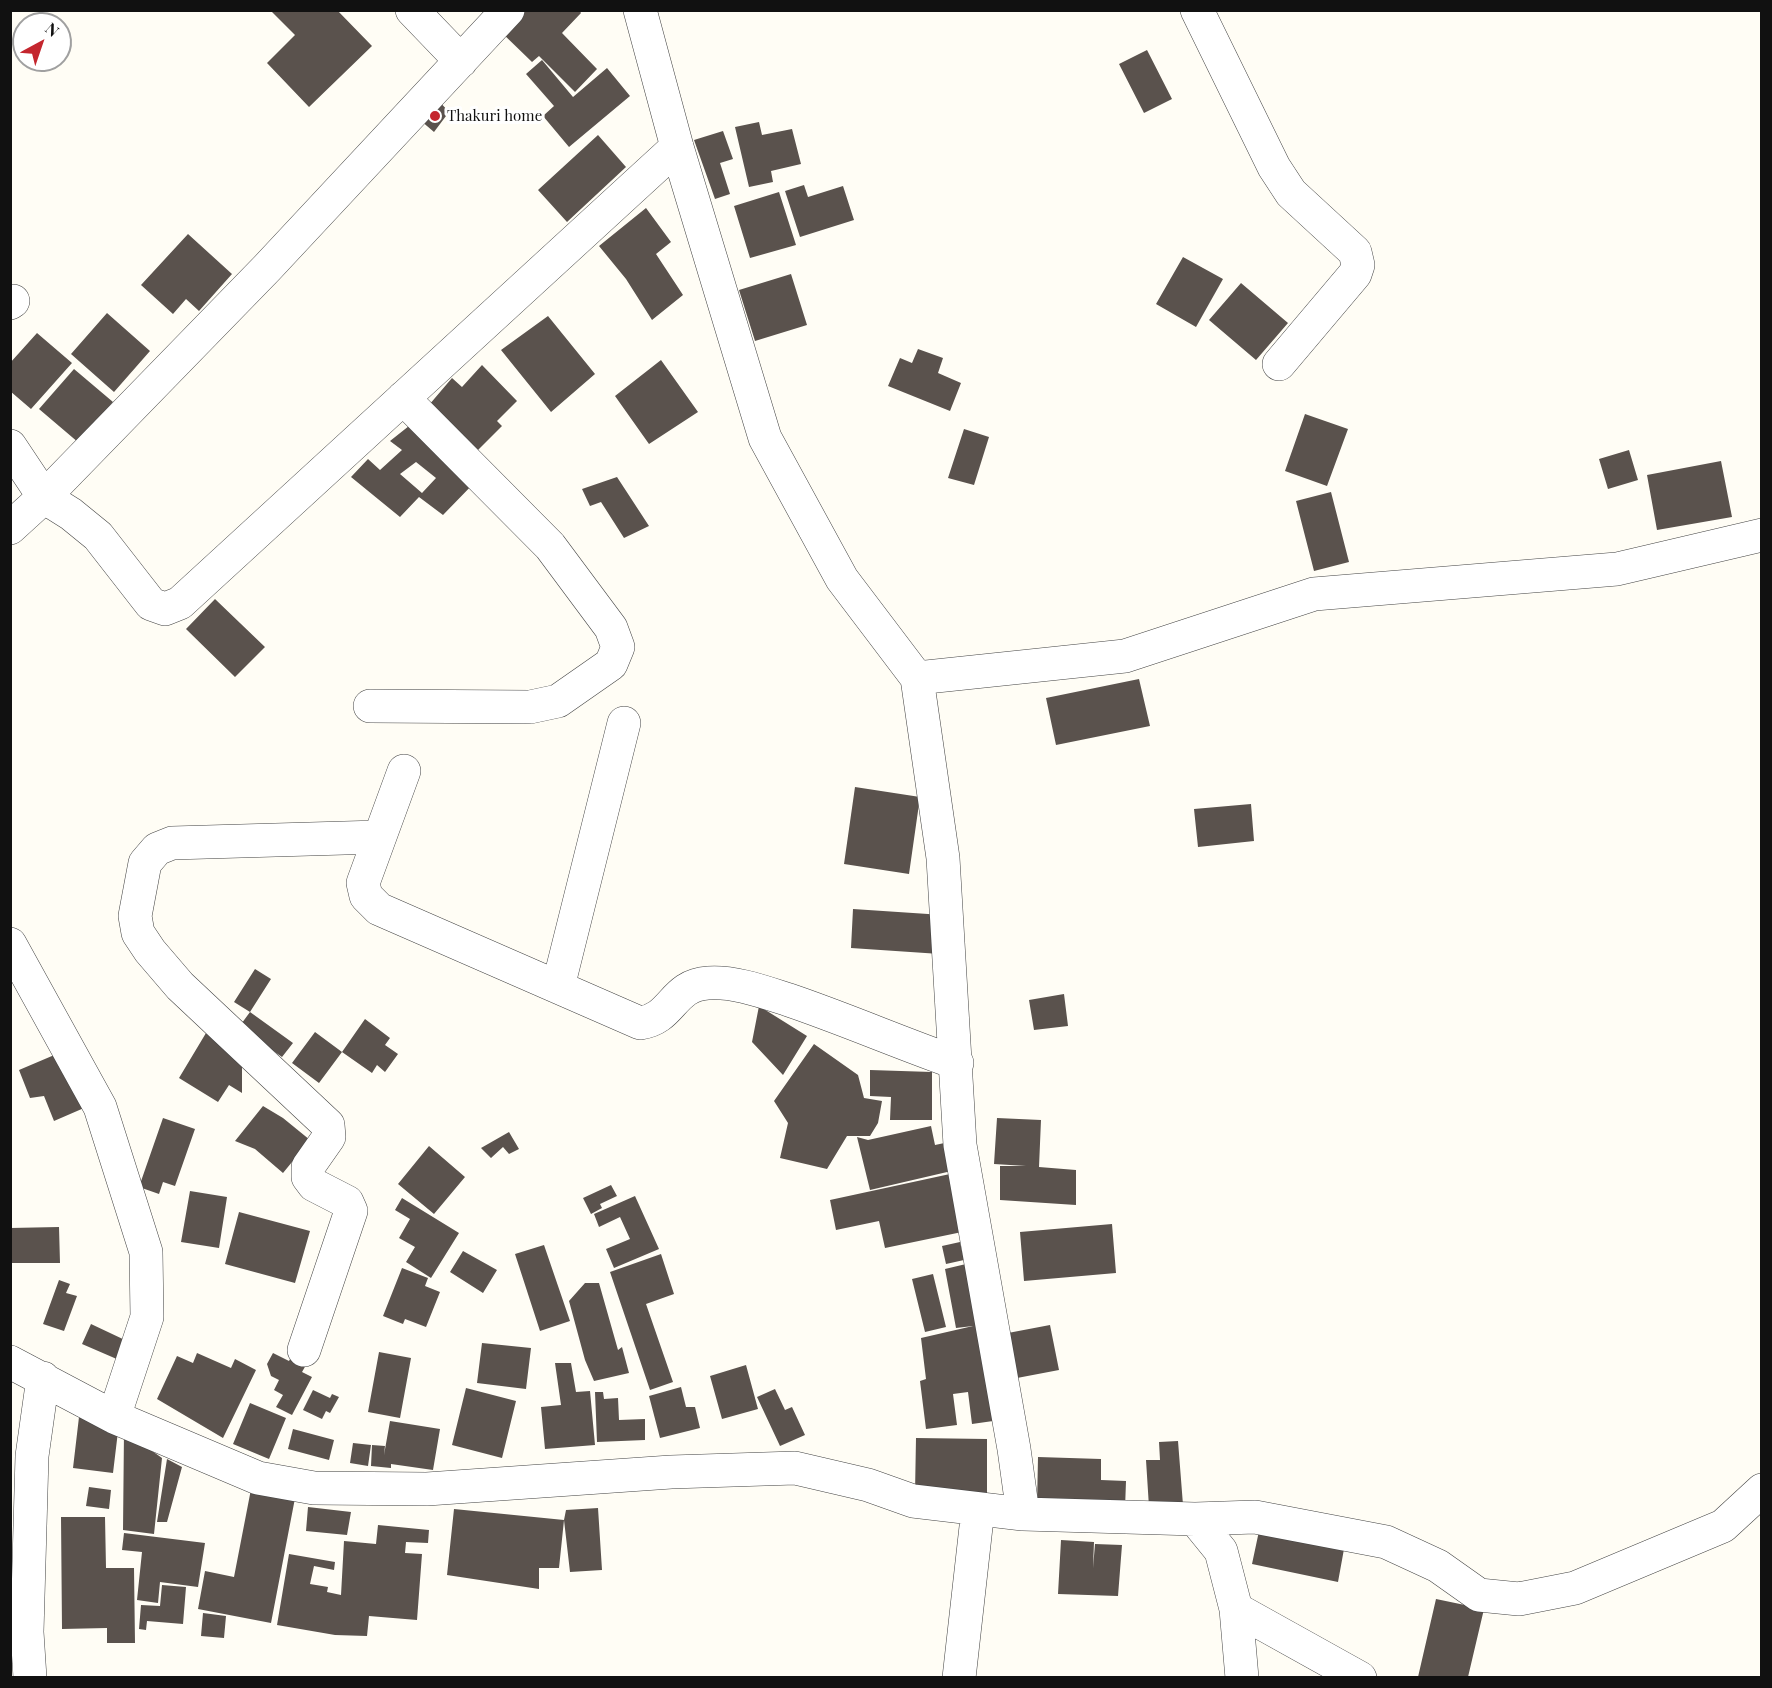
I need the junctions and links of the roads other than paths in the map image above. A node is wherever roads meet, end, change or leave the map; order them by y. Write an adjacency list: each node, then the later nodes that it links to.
1 (412, 10): 5 (street)
2 (508, 10): 5 (street)
3 (640, 10): 6 (street)
4 (1197, 10): 7 (street)
5 (460, 61): 10 (street)
6 (677, 147): 8 (street); 13 (street)
7 (1279, 364)
8 (403, 399): 10 (street); 14 (street)
9 (10, 446): 10 (street)
10 (44, 497): 11 (street)
11 (10, 528)
12 (1761, 535): 13 (street)
13 (917, 678): 20 (street)
14 (370, 706)
15 (624, 723): 19 (street)
16 (404, 771): 17 (street)
17 (380, 837): 19 (street); 21 (street)
18 (10, 944): 24 (street)
19 (558, 987): 20 (street)
20 (957, 1063): 27 (street)
21 (304, 1350)
22 (10, 1362): 23 (street)
23 (43, 1378): 24 (street); 30 (street)
24 (114, 1417): 26 (street)
25 (1761, 1490): 28 (street)
26 (978, 1509): 27 (street); 31 (street)
27 (1023, 1514): 28 (street)
28 (1195, 1519): 29 (street)
29 (1236, 1609): 32 (street); 33 (street)
30 (30, 1677)
31 (959, 1677)
32 (1242, 1677)
33 (1360, 1677)

